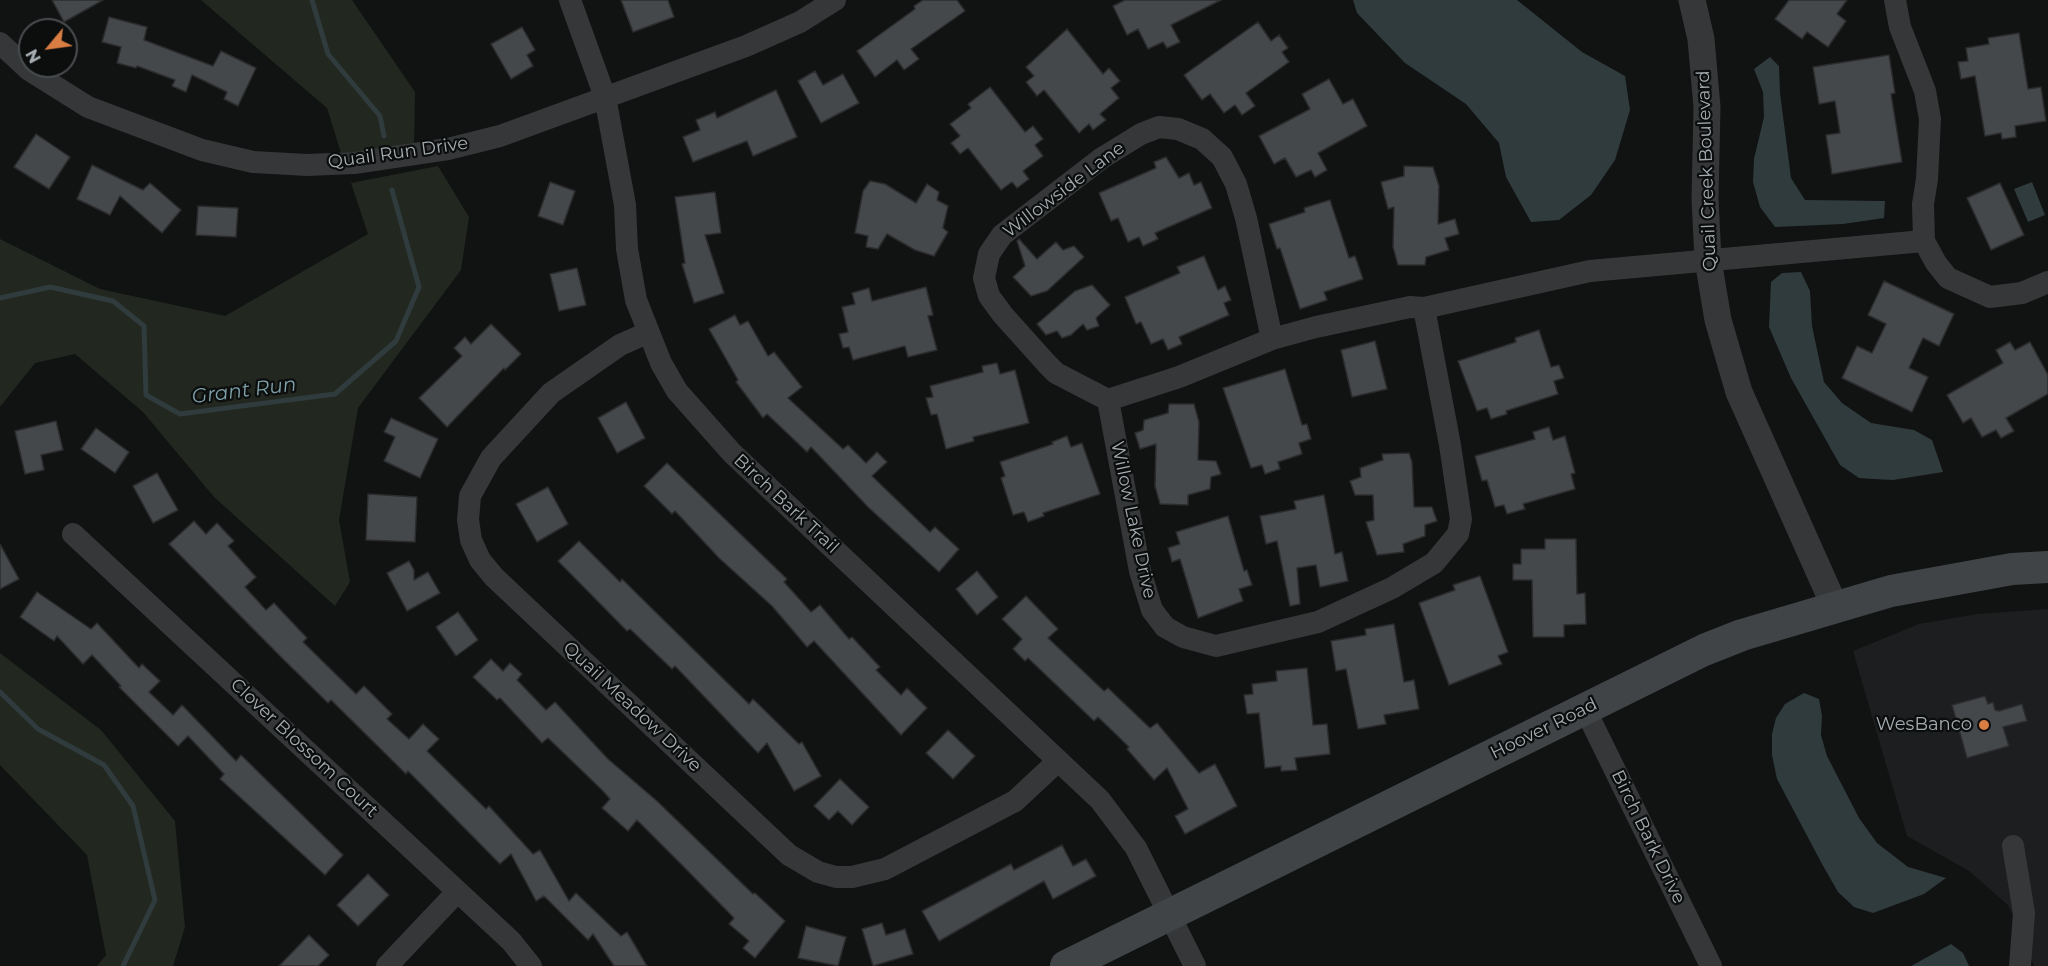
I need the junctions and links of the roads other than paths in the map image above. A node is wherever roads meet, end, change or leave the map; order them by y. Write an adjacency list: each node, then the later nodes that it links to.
1 (570, 0): 6 (street, Birch Bark Trail)
2 (835, 0): 6 (street, Quail Run Drive)
3 (1692, 0): 8 (street, Quail Creek Boulevard)
4 (1895, 0): 7 (street)
5 (0, 43): 6 (street, Quail Run Drive)
6 (605, 97): 11 (street, Birch Bark Trail)
7 (1924, 241): 8 (street); 9 (street)
8 (1708, 260): 10 (street); 16 (street, Quail Creek Boulevard)
9 (2048, 282)
10 (1424, 308): 12 (street); 13 (street, Willow Lake Drive)
11 (647, 333): 18 (street, Birch Bark Trail); 18 (street, Quail Meadow Drive)
12 (1272, 339): 13 (street); 13 (street, Willowside Lane)
13 (1108, 400)
14 (73, 534): 20 (street, Clover Blossom Court)
15 (2048, 567): 16 (main road, Hoover Road)
16 (1835, 607): 17 (main road, Hoover Road)
17 (1584, 709): 21 (main road, Hoover Road); 26 (street, Birch Bark Drive)
18 (1058, 760): 21 (street, Birch Bark Trail)
19 (2013, 846): 27 (street)
20 (457, 892): 22 (street); 23 (street, Clover Blossom Court)
21 (1169, 915): 24 (main road, Hoover Road); 25 (street)
22 (387, 966)
23 (531, 966)
24 (1066, 966)
25 (1195, 966)
26 (1711, 966)
27 (2020, 966)

